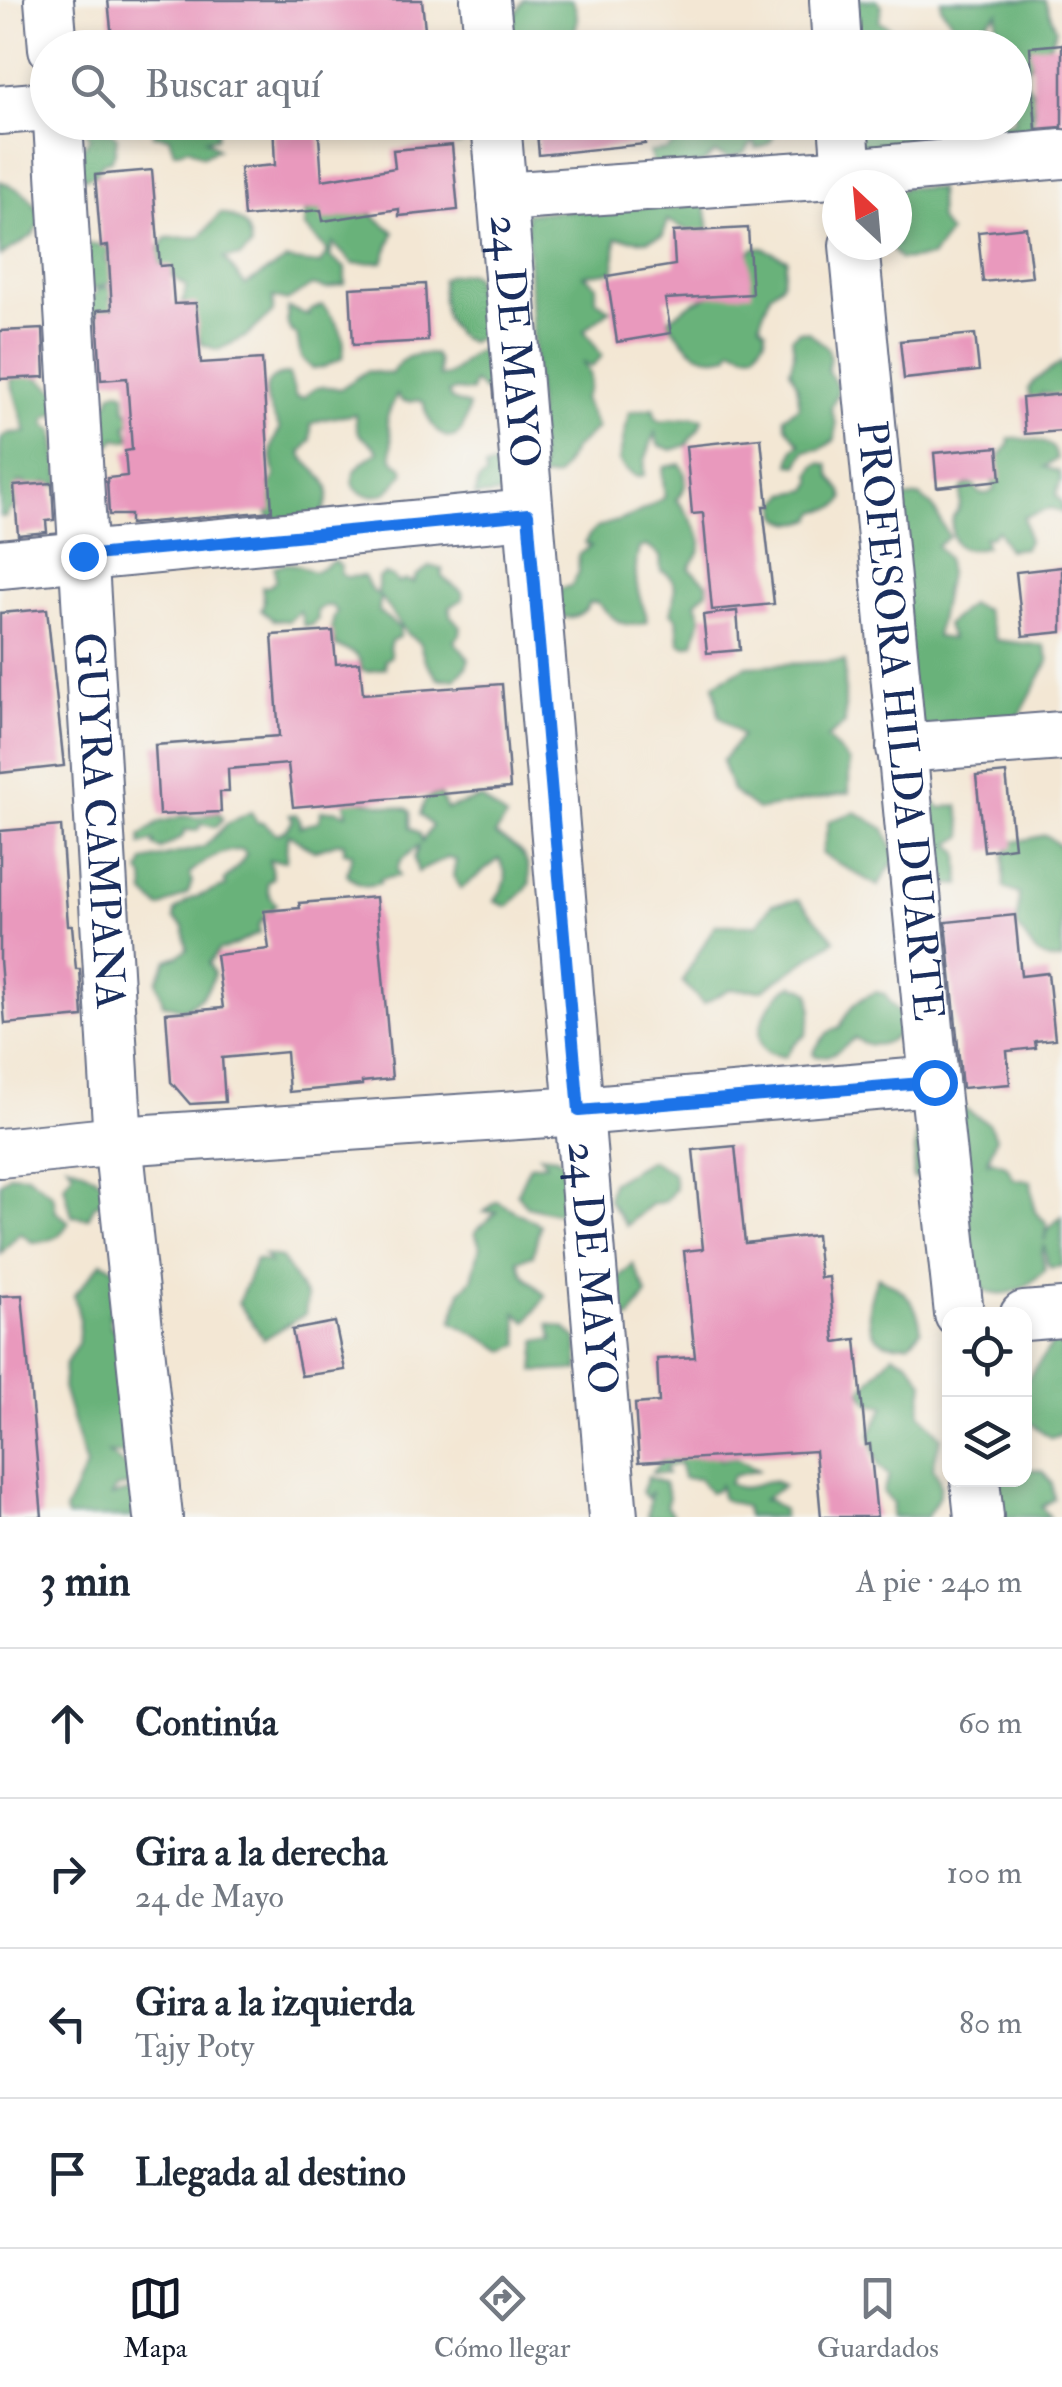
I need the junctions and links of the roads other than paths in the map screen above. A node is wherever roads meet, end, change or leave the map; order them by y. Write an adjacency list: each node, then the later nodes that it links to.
1 (49, 0): 4 (street)
2 (486, 0): 5 (street)
3 (834, 0): 6 (street)
4 (52, 30)
5 (488, 30)
6 (836, 30)
7 (30, 108): 8 (street)
8 (0, 110)
9 (59, 140): 19 (street, GUYRA CAMPANA)
10 (497, 140): 16 (street, 24 DE MAYO)
11 (844, 140): 13 (street)
12 (1062, 154): 14 (street)
13 (846, 170)
14 (912, 171)
15 (822, 180): 16 (street)
16 (502, 197): 18 (street, 24 DE MAYO)
17 (855, 260): 22 (street, PROFESORA HILDA DUARTE)
18 (528, 514): 19 (street); 24 (street, 24 DE MAYO)
19 (83, 556): 20 (street); 25 (street, GUYRA CAMPANA)
20 (0, 564)
21 (1062, 736): 22 (street)
22 (901, 748): 23 (street, PROFESORA HILDA DUARTE)
23 (934, 1082): 24 (street); 27 (street, PROFESORA HILDA DUARTE)
24 (579, 1111): 25 (street); 32 (street, 24 DE MAYO)
25 (118, 1141): 26 (street); 31 (street, GUYRA CAMPANA)
26 (0, 1153)
27 (958, 1307)
28 (1062, 1313): 29 (street)
29 (1032, 1315)
30 (976, 1487): 33 (street)
31 (158, 1517)
32 (613, 1517)
33 (978, 1517)

